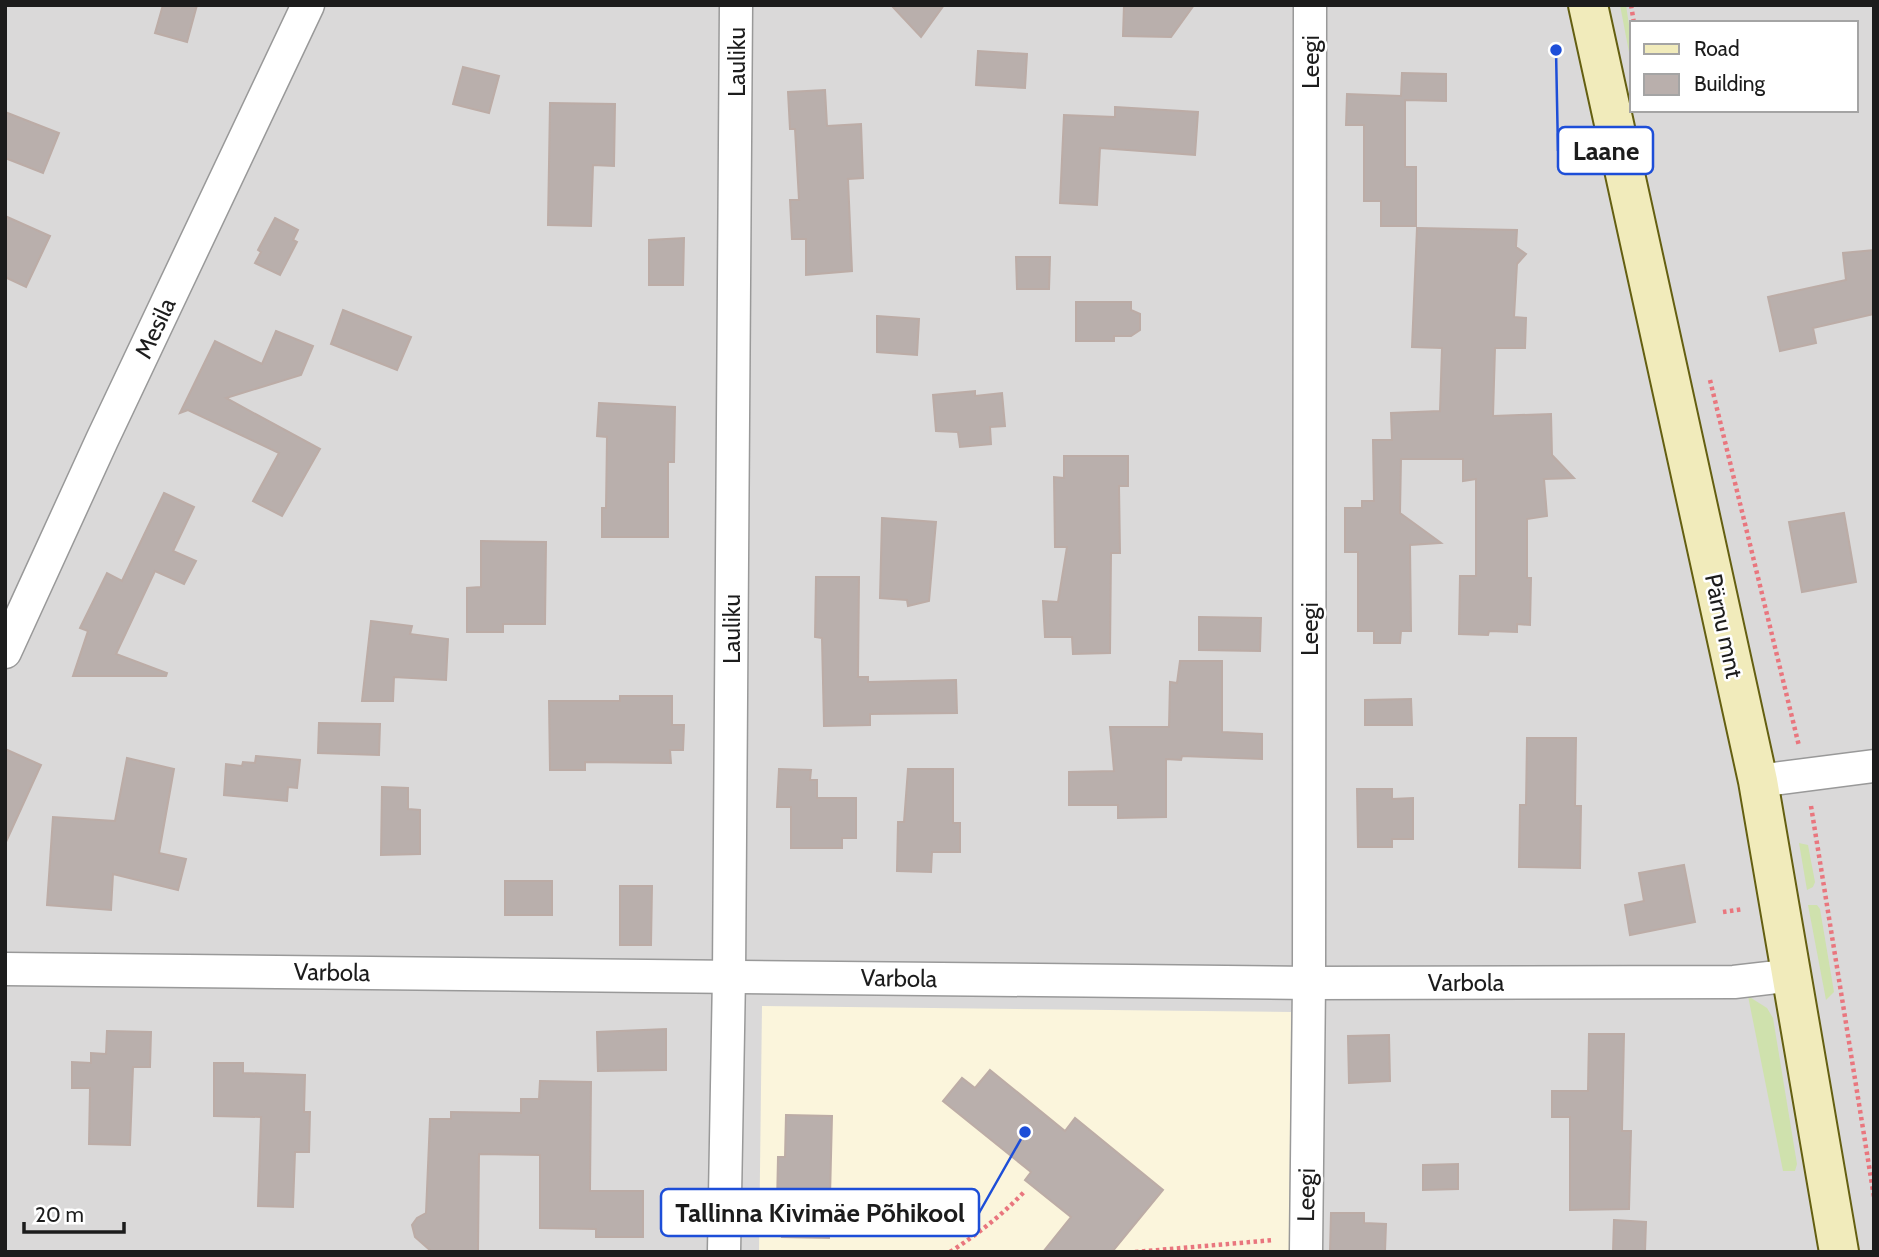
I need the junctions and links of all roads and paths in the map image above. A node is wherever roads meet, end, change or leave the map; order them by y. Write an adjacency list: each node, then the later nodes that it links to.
1 (308, 5): 6 (street, Mesila)
2 (736, 5): 12 (street, Lauliku)
3 (1310, 5): 13 (street, Leegi)
4 (1588, 5): 9 (main road, Pärnu mnt)
5 (1708, 373): 8 (path)
6 (5, 652)
7 (1874, 766): 8 (street)
8 (1807, 775): 9 (street); 15 (path)
9 (1758, 780): 11 (main road, Pärnu mnt)
10 (5, 969): 12 (street, Varbola)
11 (1793, 975): 13 (street, Varbola); 20 (main road, Pärnu mnt)
12 (729, 976): 13 (street, Varbola); 17 (street, Lauliku)
13 (1309, 983): 16 (street, Leegi)
14 (1025, 1191): 18 (path)
15 (1874, 1197)
16 (1306, 1244): 19 (path)
17 (724, 1252)
18 (950, 1252)
19 (1135, 1252)
20 (1839, 1252)

